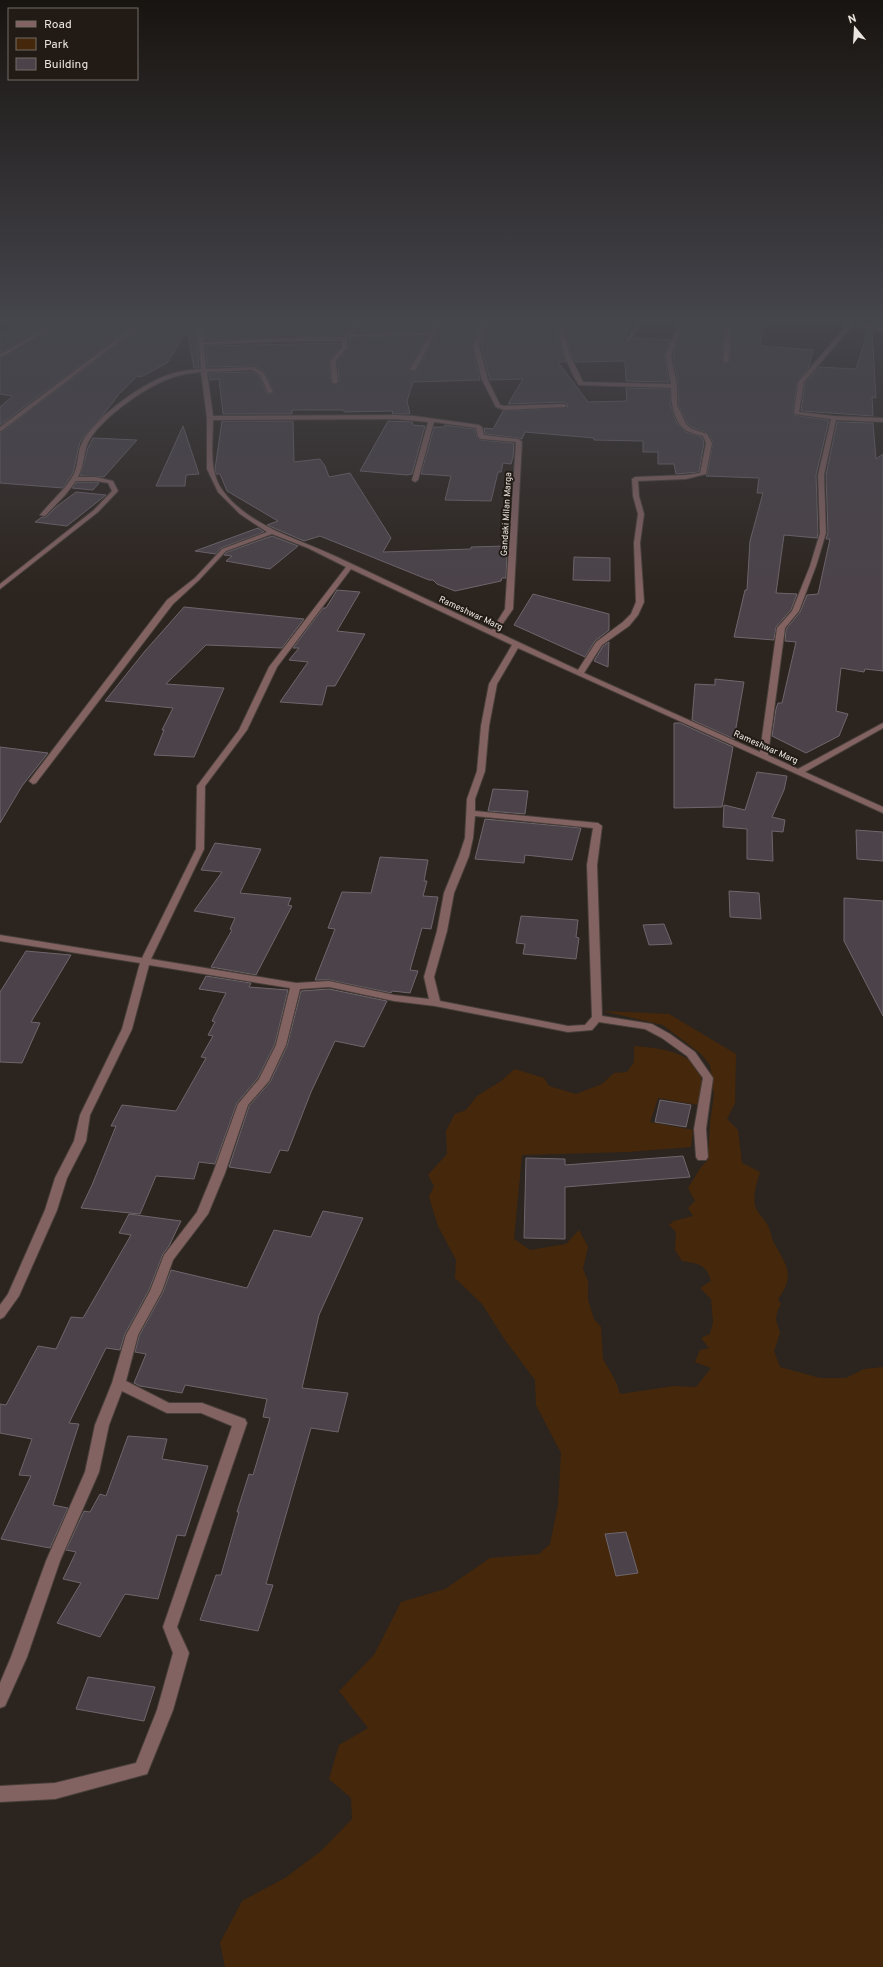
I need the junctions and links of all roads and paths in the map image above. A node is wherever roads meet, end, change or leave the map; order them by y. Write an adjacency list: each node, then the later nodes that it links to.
1 (26, 411): 10 (street)
2 (115, 411): 11 (street)
3 (209, 411): 6 (street, Rameshwar Marg)
4 (676, 411): 19 (street)
5 (796, 411): 7 (street)
6 (210, 418): 9 (street, Gandaki Milan Marga); 14 (street, Rameshwar Marg)
7 (834, 418): 8 (street); 21 (street)
8 (883, 420)
9 (430, 422): 12 (street); 17 (street, Gandaki Milan Marga)
10 (0, 430)
11 (73, 479): 13 (street); 16 (street)
12 (415, 480)
13 (43, 515)
14 (272, 532): 15 (street, Rameshwar Marg); 23 (street)
15 (350, 566): 17 (street, Rameshwar Marg); 27 (street)
16 (0, 587)
17 (493, 633): 18 (street, Rameshwar Marg)
18 (516, 644): 19 (street, Rameshwar Marg); 25 (street)
19 (580, 674): 21 (street, Rameshwar Marg)
20 (883, 725): 22 (street)
21 (764, 756): 22 (street, Rameshwar Marg)
22 (799, 772): 24 (street, Rameshwar Marg)
23 (33, 782)
24 (883, 810)
25 (472, 813): 29 (street); 30 (street)
26 (0, 938): 27 (street)
27 (145, 961): 28 (street); 32 (street)
28 (296, 986): 29 (street); 33 (street)
29 (435, 1003): 30 (street)
30 (597, 1018): 31 (street)
31 (702, 1157)
32 (0, 1314)
33 (119, 1383): 34 (street); 35 (street)
34 (0, 1701)
35 (0, 1794)

